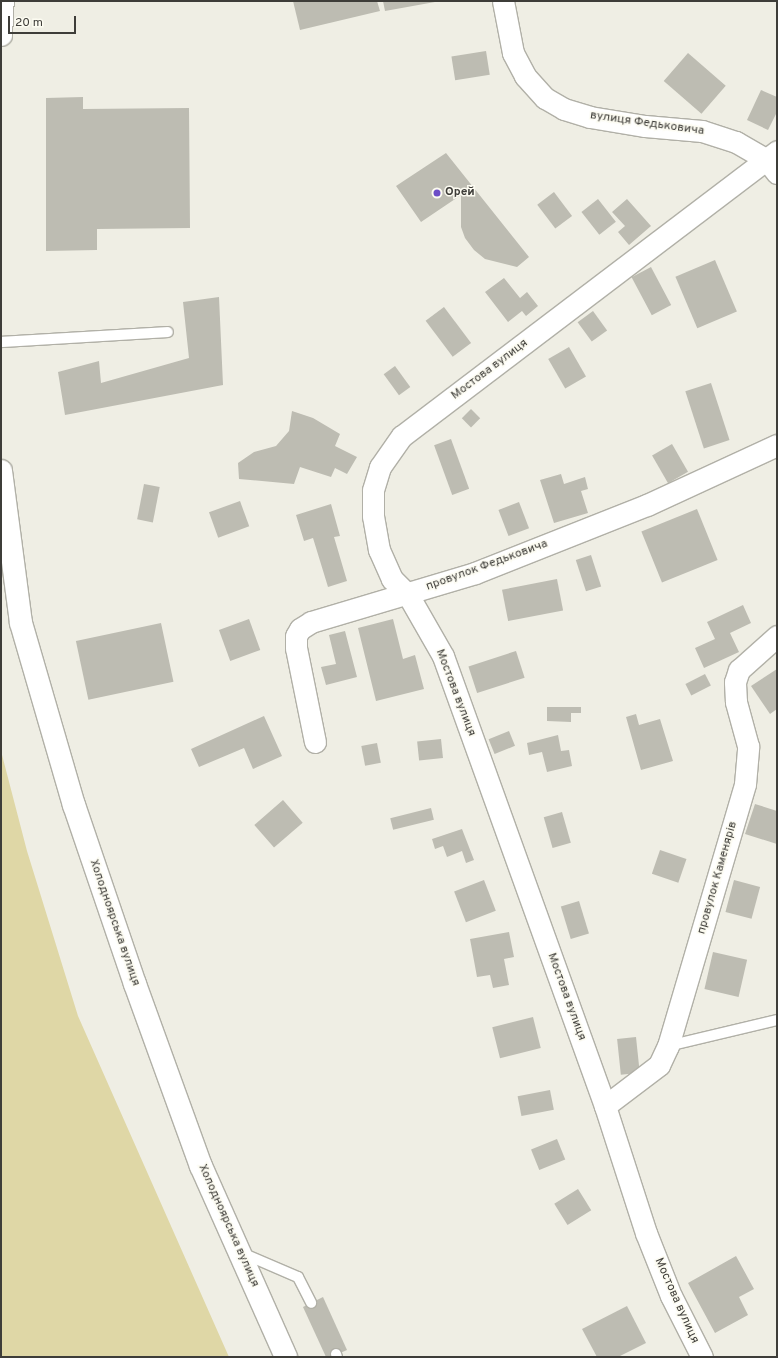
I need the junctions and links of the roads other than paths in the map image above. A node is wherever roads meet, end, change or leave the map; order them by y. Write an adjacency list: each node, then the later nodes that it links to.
1 (3, 1): 3 (main road)
2 (503, 1): 4 (street, вулиця Федьковича)
3 (1, 35)
4 (773, 161): 9 (street, Мостова вулиця)
5 (168, 332): 6 (lane)
6 (1, 342)
7 (777, 445): 9 (street, провулок Федьковича)
8 (1, 471): 15 (main road, Холодноярська вулиця)
9 (408, 595): 11 (street, провулок Федьковича); 14 (street, Мостова вулиця)
10 (777, 636): 13 (street, провулок Каменярів)
11 (315, 742)
12 (777, 1020): 13 (lane)
13 (668, 1046): 14 (street, провулок Каменярів)
14 (605, 1106): 18 (street, Мостова вулиця)
15 (240, 1252): 16 (lane); 17 (main road, Холодноярська вулиця)
16 (311, 1303)
17 (286, 1357)
18 (702, 1357)

